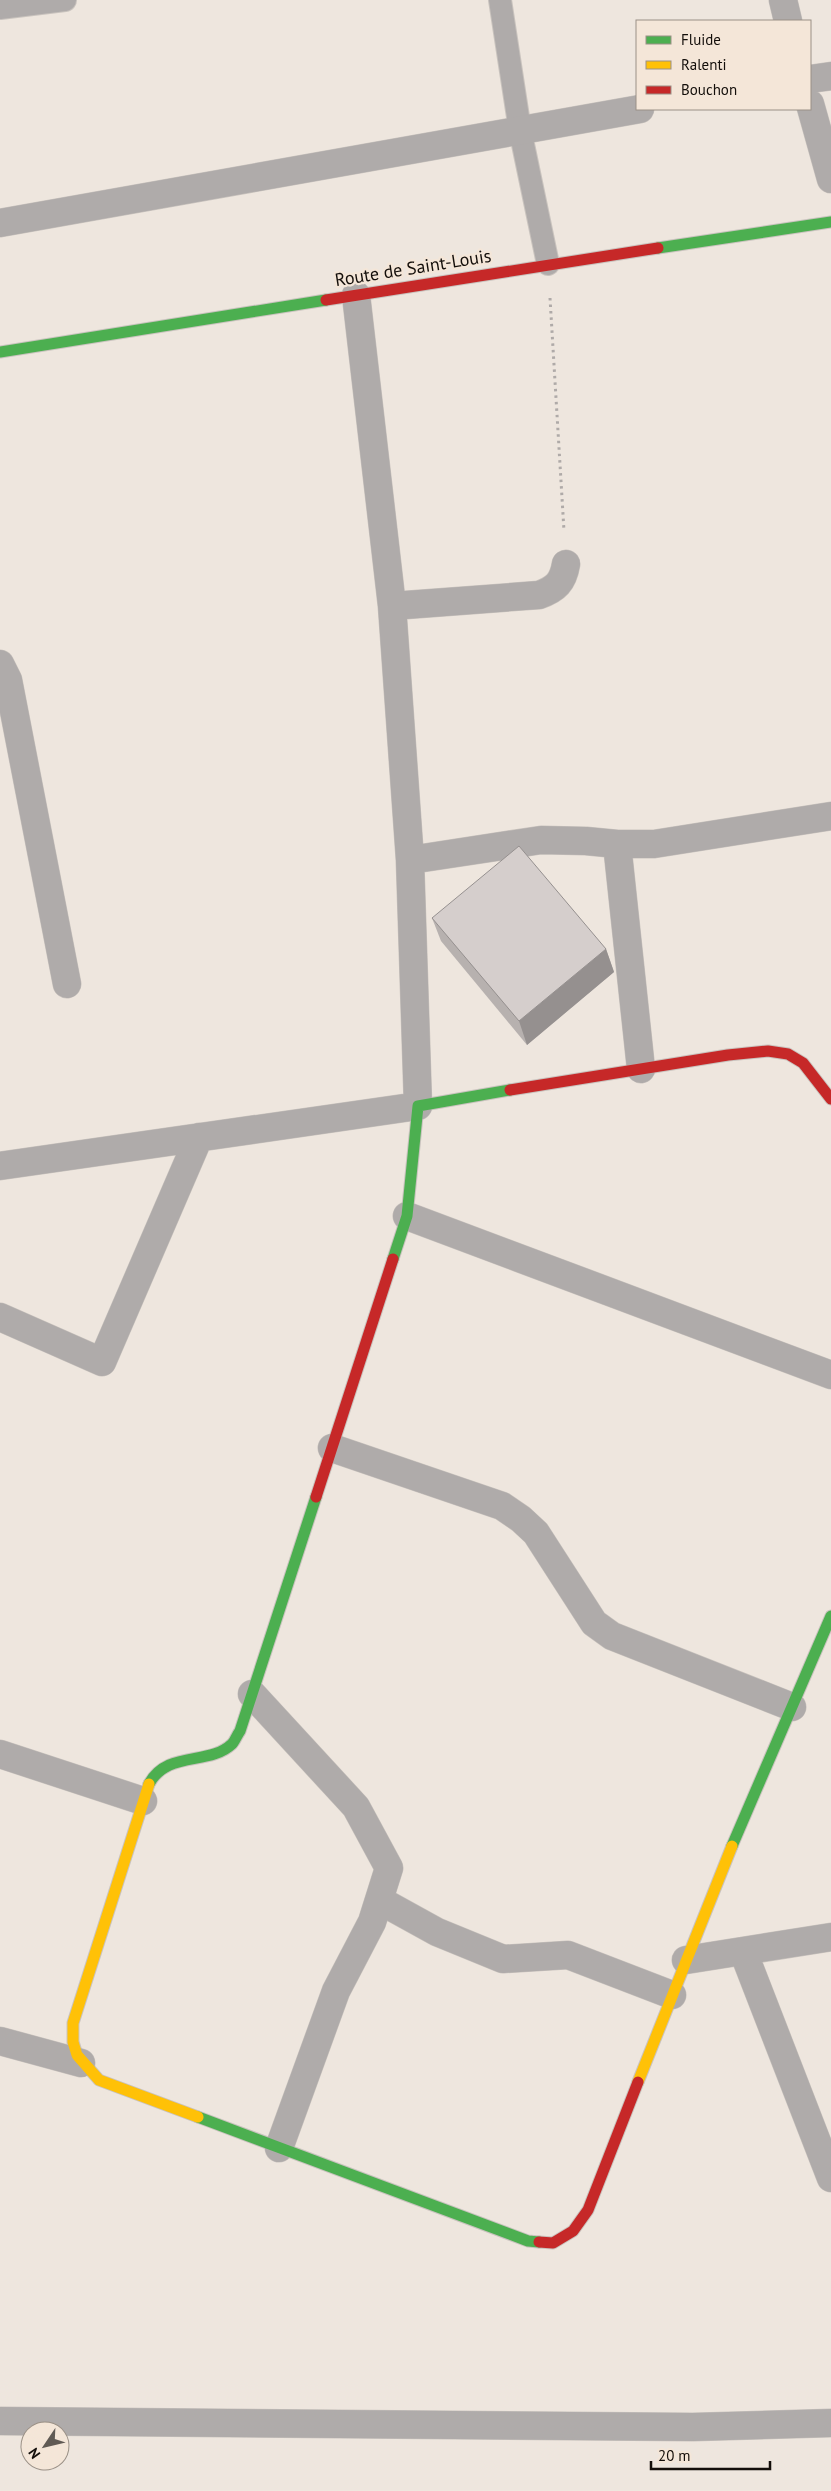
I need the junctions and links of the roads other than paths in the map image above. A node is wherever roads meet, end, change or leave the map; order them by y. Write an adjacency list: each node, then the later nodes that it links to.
1 (65, 0): 4 (lane)
2 (500, 0): 10 (lane)
3 (783, 0): 5 (street)
4 (0, 8)
5 (788, 20)
6 (831, 76): 7 (street)
7 (811, 79)
8 (811, 108): 11 (street)
9 (636, 110): 10 (street)
10 (520, 130): 13 (street); 14 (lane)
11 (831, 179)
12 (831, 222): 14 (main road, Route de Saint-Louis)
13 (0, 223)
14 (548, 264): 15 (main road, Route de Saint-Louis)
15 (356, 295): 16 (main road, Route de Saint-Louis); 18 (street)
16 (0, 352)
17 (566, 564): 18 (street)
18 (392, 606): 22 (street)
19 (0, 664): 23 (street)
20 (831, 816): 21 (street)
21 (617, 844): 22 (street); 24 (street)
22 (410, 860): 26 (street)
23 (67, 984)
24 (640, 1069): 25 (main road); 26 (main road)
25 (831, 1099)
26 (418, 1106): 27 (street); 29 (main road)
27 (198, 1137): 28 (street); 30 (street)
28 (0, 1166)
29 (407, 1216): 31 (street); 32 (main road)
30 (0, 1317)
31 (831, 1375)
32 (332, 1448): 34 (main road); 35 (street)
33 (831, 1616): 35 (main road)
34 (252, 1694): 37 (main road); 38 (street)
35 (792, 1707): 41 (main road)
36 (0, 1754): 37 (street)
37 (144, 1802): 44 (main road)
38 (379, 1900): 42 (street); 45 (street)
39 (831, 1937): 40 (street)
40 (744, 1951): 41 (street); 46 (street)
41 (686, 1960): 42 (main road)
42 (672, 1995): 45 (main road)
43 (0, 2040): 44 (street)
44 (81, 2062): 45 (main road)
45 (279, 2148)
46 (831, 2178)
47 (0, 2421): 48 (street)
48 (831, 2423)

